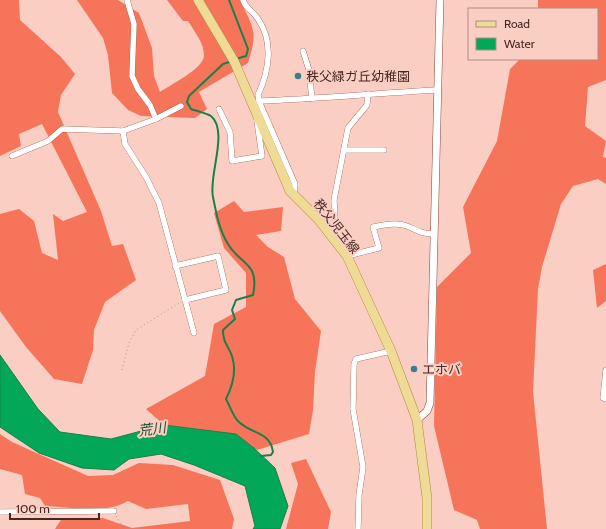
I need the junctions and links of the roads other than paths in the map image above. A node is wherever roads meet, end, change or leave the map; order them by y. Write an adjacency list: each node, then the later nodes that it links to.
1 (127, 0): 13 (street)
2 (198, 0): 12 (main road, 秩父児玉線)
3 (243, 0): 9 (street)
4 (439, 1): 6 (street)
5 (303, 50): 8 (street)
6 (438, 90): 7 (street); 19 (street)
7 (368, 94): 8 (street); 15 (street)
8 (312, 99): 9 (street)
9 (258, 101): 18 (street)
10 (181, 106): 13 (street)
11 (219, 109): 12 (street)
12 (255, 111): 18 (main road, 秩父児玉線)
13 (156, 119): 14 (street)
14 (123, 131): 17 (street); 22 (street)
15 (344, 150): 16 (street); 20 (street)
16 (384, 150)
17 (12, 156)
18 (294, 195): 20 (main road, 秩父児玉線)
19 (433, 234): 21 (street); 28 (street)
20 (336, 242): 21 (main road, 秩父児玉線)
21 (347, 256): 25 (main road, 秩父児玉線)
22 (175, 266): 23 (street); 23 (street)
23 (185, 300): 24 (street)
24 (194, 333)
25 (391, 351): 28 (main road, 秩父児玉線); 31 (street)
26 (606, 370): 27 (street)
27 (606, 399)
28 (417, 420): 32 (main road, 秩父児玉線)
29 (114, 511): 30 (street)
30 (0, 512)
31 (358, 529)
32 (427, 529)

